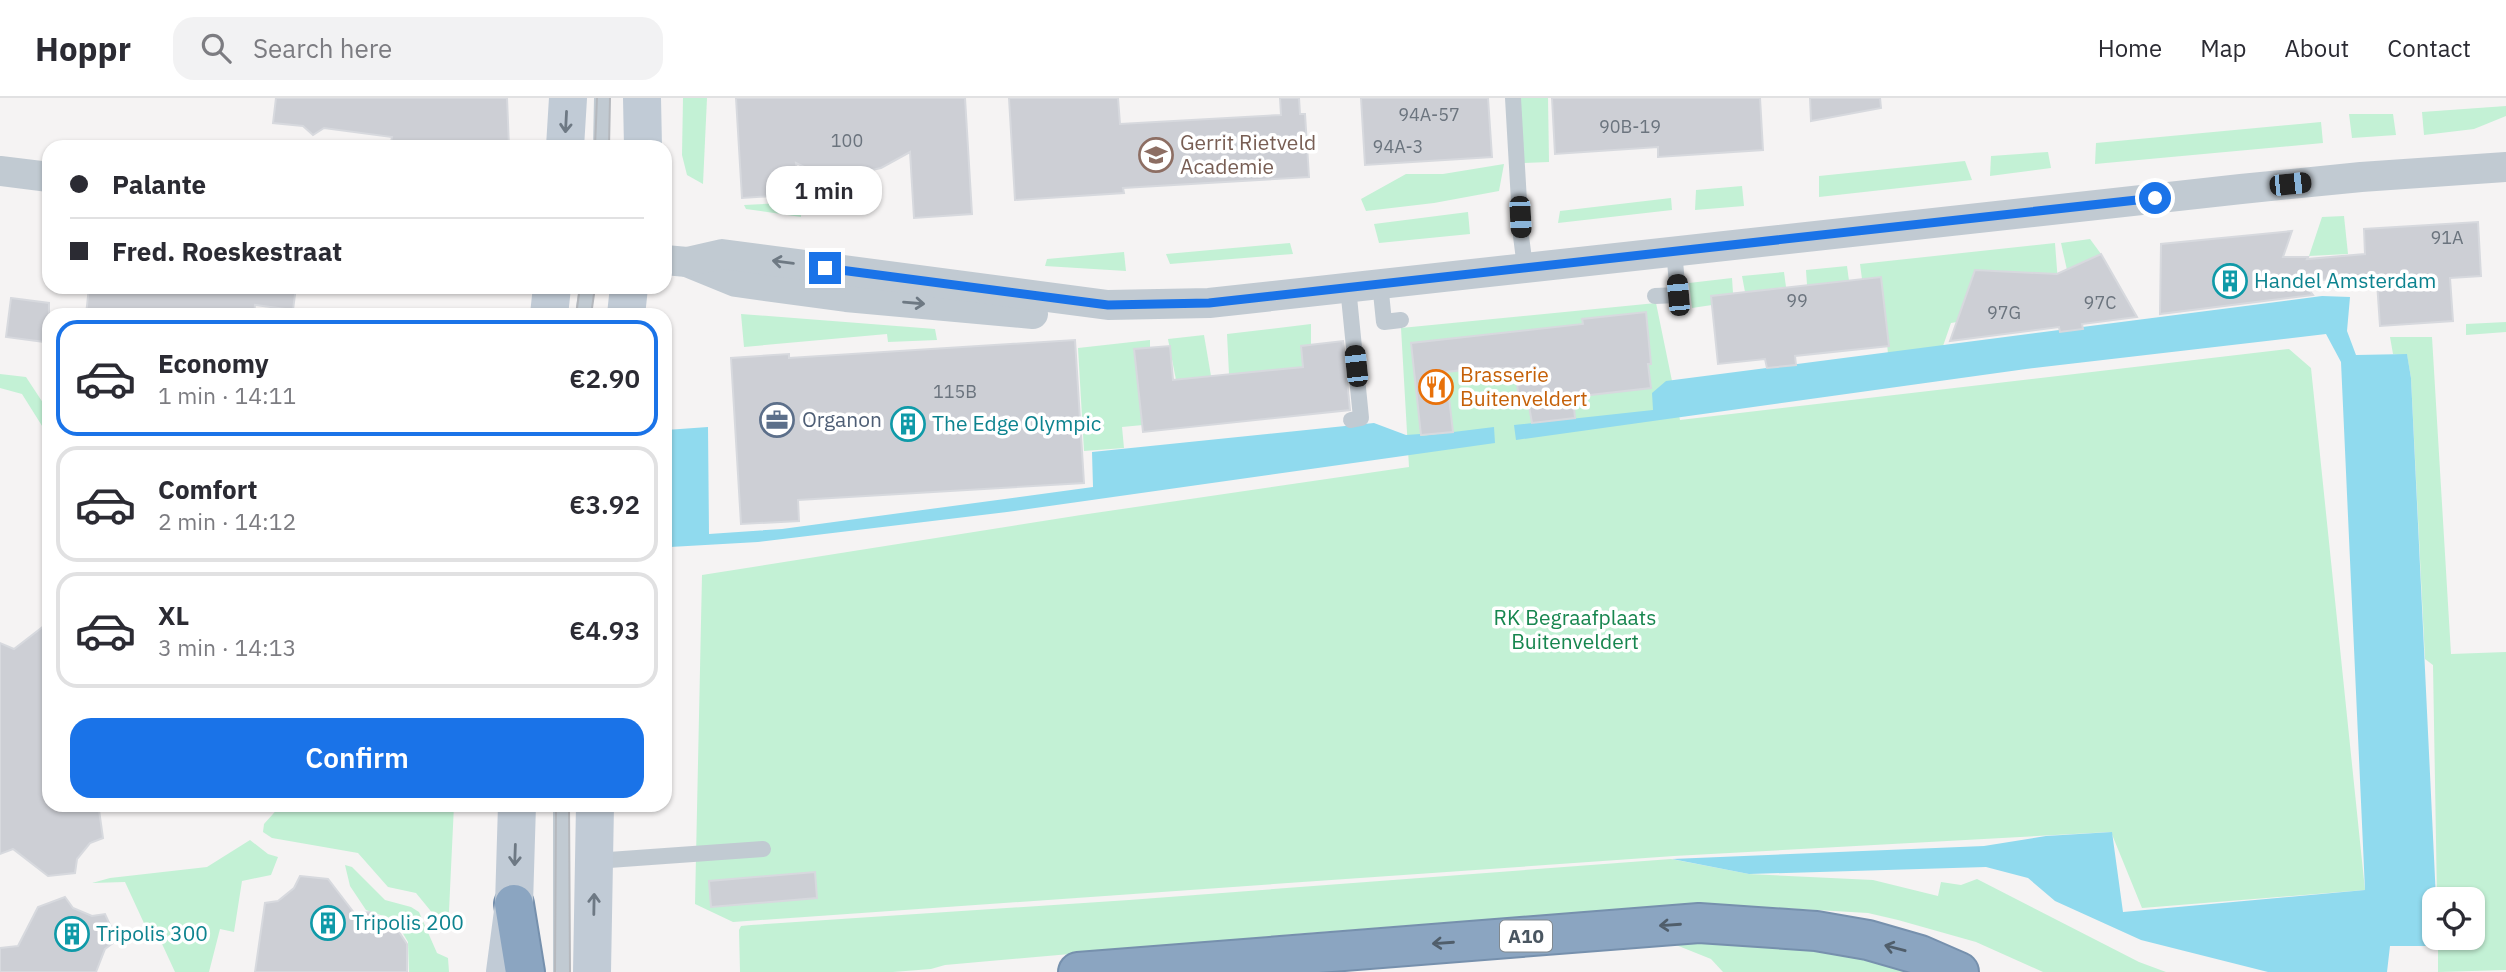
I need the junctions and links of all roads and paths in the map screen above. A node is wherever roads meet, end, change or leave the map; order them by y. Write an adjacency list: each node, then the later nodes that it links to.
1 (568, 98): 5 (main road, one-way to 5)
2 (602, 98): 6 (lane)
3 (642, 98): 7 (main road)
4 (1513, 98): 13 (lane)
5 (565, 140)
6 (601, 140)
7 (642, 140)
8 (2506, 167): 11 (street)
9 (0, 171): 10 (street)
10 (42, 176)
11 (1674, 250): 13 (street); 16 (lane)
12 (676, 261): 15 (street)
13 (1525, 267): 14 (street)
14 (1380, 283): 15 (street); 17 (lane)
15 (1348, 287): 18 (lane)
16 (1655, 296)
17 (1401, 320)
18 (1351, 420)
19 (517, 812): 24 (main road, one-way to 24)
20 (561, 812): 27 (lane)
21 (595, 812): 23 (main road)
22 (763, 849): 23 (lane)
23 (595, 861): 28 (main road, one-way to 23)
24 (514, 904): 25 (main road); 26 (highway)
25 (505, 972)
26 (525, 972)
27 (561, 972)
28 (593, 972)
29 (1077, 972): 30 (highway, A10, one-way to 29)
30 (1959, 972)

